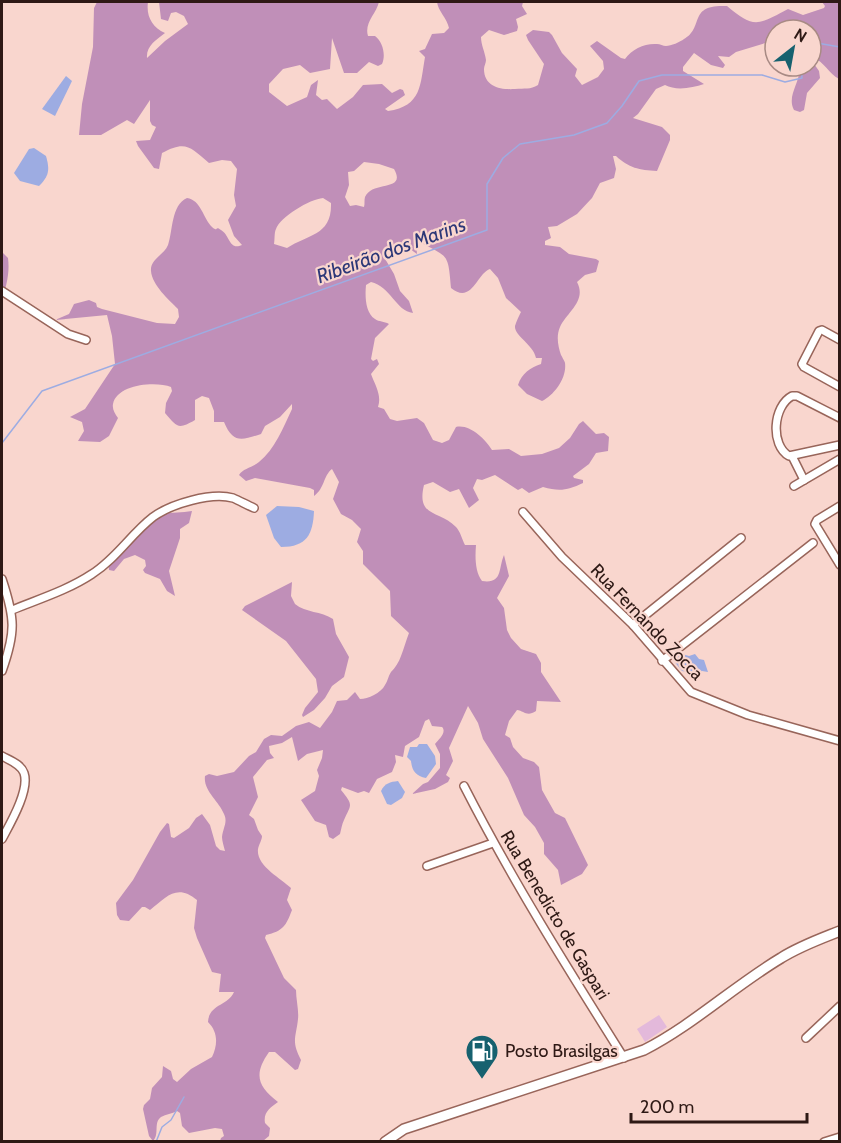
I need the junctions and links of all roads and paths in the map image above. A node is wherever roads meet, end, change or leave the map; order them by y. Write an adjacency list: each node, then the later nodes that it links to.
1 (2, 291): 2 (street)
2 (86, 340)
3 (840, 340): 4 (street)
4 (840, 387)
5 (840, 418): 7 (street)
6 (840, 445): 7 (street)
7 (792, 456): 9 (street)
8 (840, 459): 9 (street)
9 (804, 480): 10 (street)
10 (794, 486)
11 (840, 506): 16 (street)
12 (254, 508): 19 (street)
13 (523, 512): 20 (street, Rua Fernando Zocca)
14 (741, 538): 20 (street)
15 (813, 543): 21 (street)
16 (837, 555): 17 (street)
17 (840, 565)
18 (2, 579): 19 (street)
19 (12, 610): 22 (street)
20 (633, 625): 21 (street, Rua Fernando Zocca)
21 (662, 661): 23 (street, Rua Fernando Zocca)
22 (2, 671)
23 (840, 741)
24 (2, 756): 26 (street)
25 (464, 786): 27 (street, Rua Benedicto de Gaspari)
26 (2, 839)
27 (493, 843): 28 (street); 32 (street, Rua Benedicto de Gaspari)
28 (428, 866)
29 (840, 931): 32 (main road)
30 (840, 1006): 31 (street)
31 (806, 1038)
32 (624, 1058): 34 (main road)
33 (840, 1137): 35 (street)
34 (385, 1142)
35 (824, 1142)

